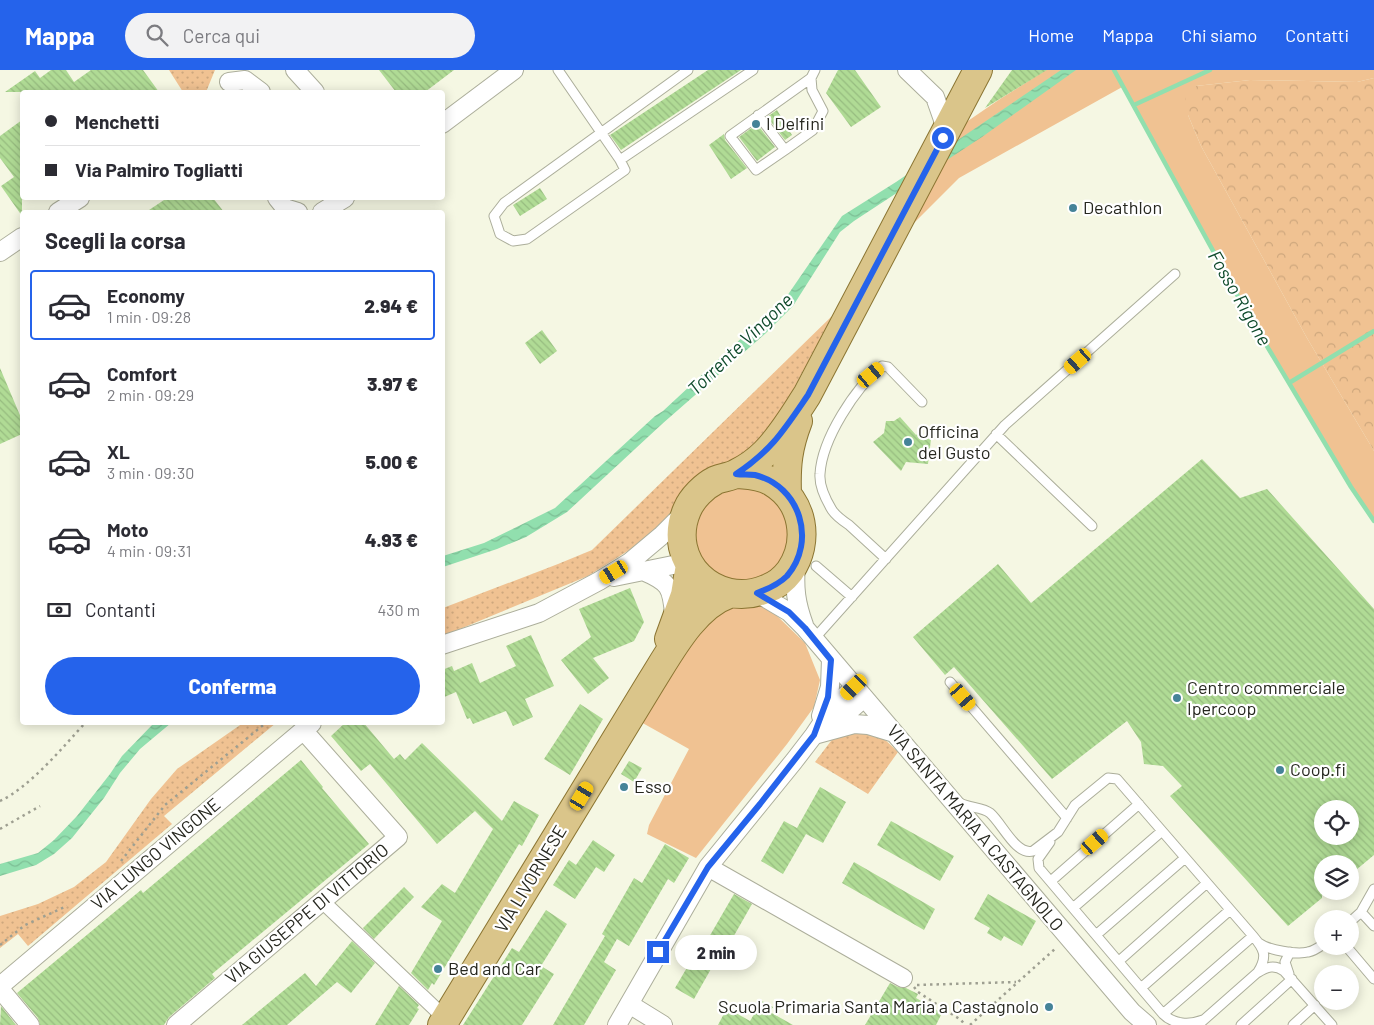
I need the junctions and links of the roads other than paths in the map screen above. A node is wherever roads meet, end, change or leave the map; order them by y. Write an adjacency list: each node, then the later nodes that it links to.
1 (260, 70): 10 (street)
2 (295, 70): 12 (street)
3 (514, 70): 14 (street)
4 (558, 70): 15 (lane)
5 (688, 70): 15 (lane)
6 (753, 70): 18 (lane)
7 (907, 70): 16 (street)
8 (813, 74): 13 (lane); 17 (lane)
9 (971, 75): 16 (main road, VIA LIVORNESE)
10 (233, 81): 11 (street)
11 (257, 90)
12 (313, 90)
13 (758, 115): 17 (lane); 17 (lane)
14 (445, 122)
15 (602, 132): 18 (lane); 18 (lane)
16 (943, 138): 28 (main road, VIA LIVORNESE)
17 (785, 150)
18 (620, 160)
19 (77, 200): 22 (street)
20 (279, 200): 23 (street)
21 (342, 200): 24 (street)
22 (61, 210)
23 (292, 210)
24 (325, 210)
25 (20, 238): 26 (street)
26 (0, 252)
27 (1175, 274): 30 (lane)
28 (808, 395): 31 (main road, VIA LIVORNESE); 32 (main road, VIA LIVORNESE)
29 (922, 402): 35 (lane)
30 (996, 434): 34 (lane); 35 (lane)
31 (736, 474): 32 (main road, VIA LIVORNESE); 33 (main road, VIA LIVORNESE)
32 (787, 493): 36 (main road, VIA LIVORNESE)
33 (688, 509): 37 (main road, VIA LIVORNESE); 39 (street)
34 (1092, 526)
35 (886, 559): 42 (lane)
36 (806, 564): 40 (main road, VIA LIVORNESE); 42 (lane); 44 (street, VIA SANTA MARIA A CASTAGNOLO)
37 (690, 565): 38 (street); 41 (main road, VIA LIVORNESE); 43 (main road, VIA LIVORNESE)
38 (644, 570): 39 (street); 43 (street)
39 (599, 581): 45 (street)
40 (757, 593): 41 (main road, VIA LIVORNESE); 44 (street, VIA SANTA MARIA A CASTAGNOLO)
41 (729, 594): 47 (main road, VIA LIVORNESE)
42 (852, 597): 44 (lane)
43 (674, 626): 47 (main road, VIA LIVORNESE)
44 (809, 633): 46 (street, VIA SANTA MARIA A CASTAGNOLO)
45 (445, 644)
46 (831, 660): 49 (street, VIA SANTA MARIA A CASTAGNOLO); 52 (street)
47 (651, 682): 87 (main road, VIA LIVORNESE)
48 (950, 682): 55 (lane)
49 (859, 692): 51 (street, VIA SANTA MARIA A CASTAGNOLO); 52 (street)
50 (307, 726): 63 (street, VIA GIUSEPPE DI VITTORIO); 78 (street, VIA LUNGO VINGONE)
51 (894, 733): 52 (street); 53 (street, VIA SANTA MARIA A CASTAGNOLO)
52 (814, 735): 59 (street)
53 (949, 798): 57 (lane); 85 (street, VIA SANTA MARIA A CASTAGNOLO)
54 (1139, 804): 55 (lane); 56 (lane); 60 (lane)
55 (1067, 818): 57 (lane)
56 (1162, 831): 58 (lane); 64 (lane)
57 (1058, 832): 60 (lane)
58 (1185, 858): 61 (lane); 68 (lane)
59 (708, 867): 77 (street); 80 (street)
60 (1051, 881): 64 (lane)
61 (1207, 884): 65 (lane); 73 (lane)
62 (1374, 889): 66 (lane)
63 (322, 901): 87 (street); 89 (street, VIA GIUSEPPE DI VITTORIO)
64 (1073, 908): 68 (lane)
65 (1230, 910): 69 (lane); 79 (lane)
66 (1361, 912): 67 (lane)
67 (1374, 926)
68 (1096, 935): 73 (lane)
69 (1256, 940): 71 (lane); 74 (lane); 84 (lane)
70 (1314, 949): 71 (lane)
71 (1290, 952): 75 (lane)
72 (1354, 955): 76 (lane)
73 (1119, 961): 79 (lane)
74 (1255, 974): 75 (lane); 86 (lane)
75 (1290, 977): 81 (lane); 94 (lane)
76 (1374, 978)
77 (905, 979)
78 (0, 987): 88 (street)
79 (1141, 988): 84 (lane)
80 (629, 1004): 90 (street); 91 (street)
81 (1314, 1004)
82 (1314, 1006): 95 (lane)
83 (1319, 1010): 96 (lane)
84 (1163, 1014): 86 (lane)
85 (1137, 1018): 92 (street, VIA SANTA MARIA A CASTAGNOLO)
86 (1207, 1018): 93 (lane)
87 (444, 1022)
88 (30, 1025)
89 (176, 1025)
90 (616, 1025)
91 (663, 1025)
92 (1147, 1025)
93 (1199, 1025)
94 (1241, 1025)
95 (1293, 1025)
96 (1332, 1025)

